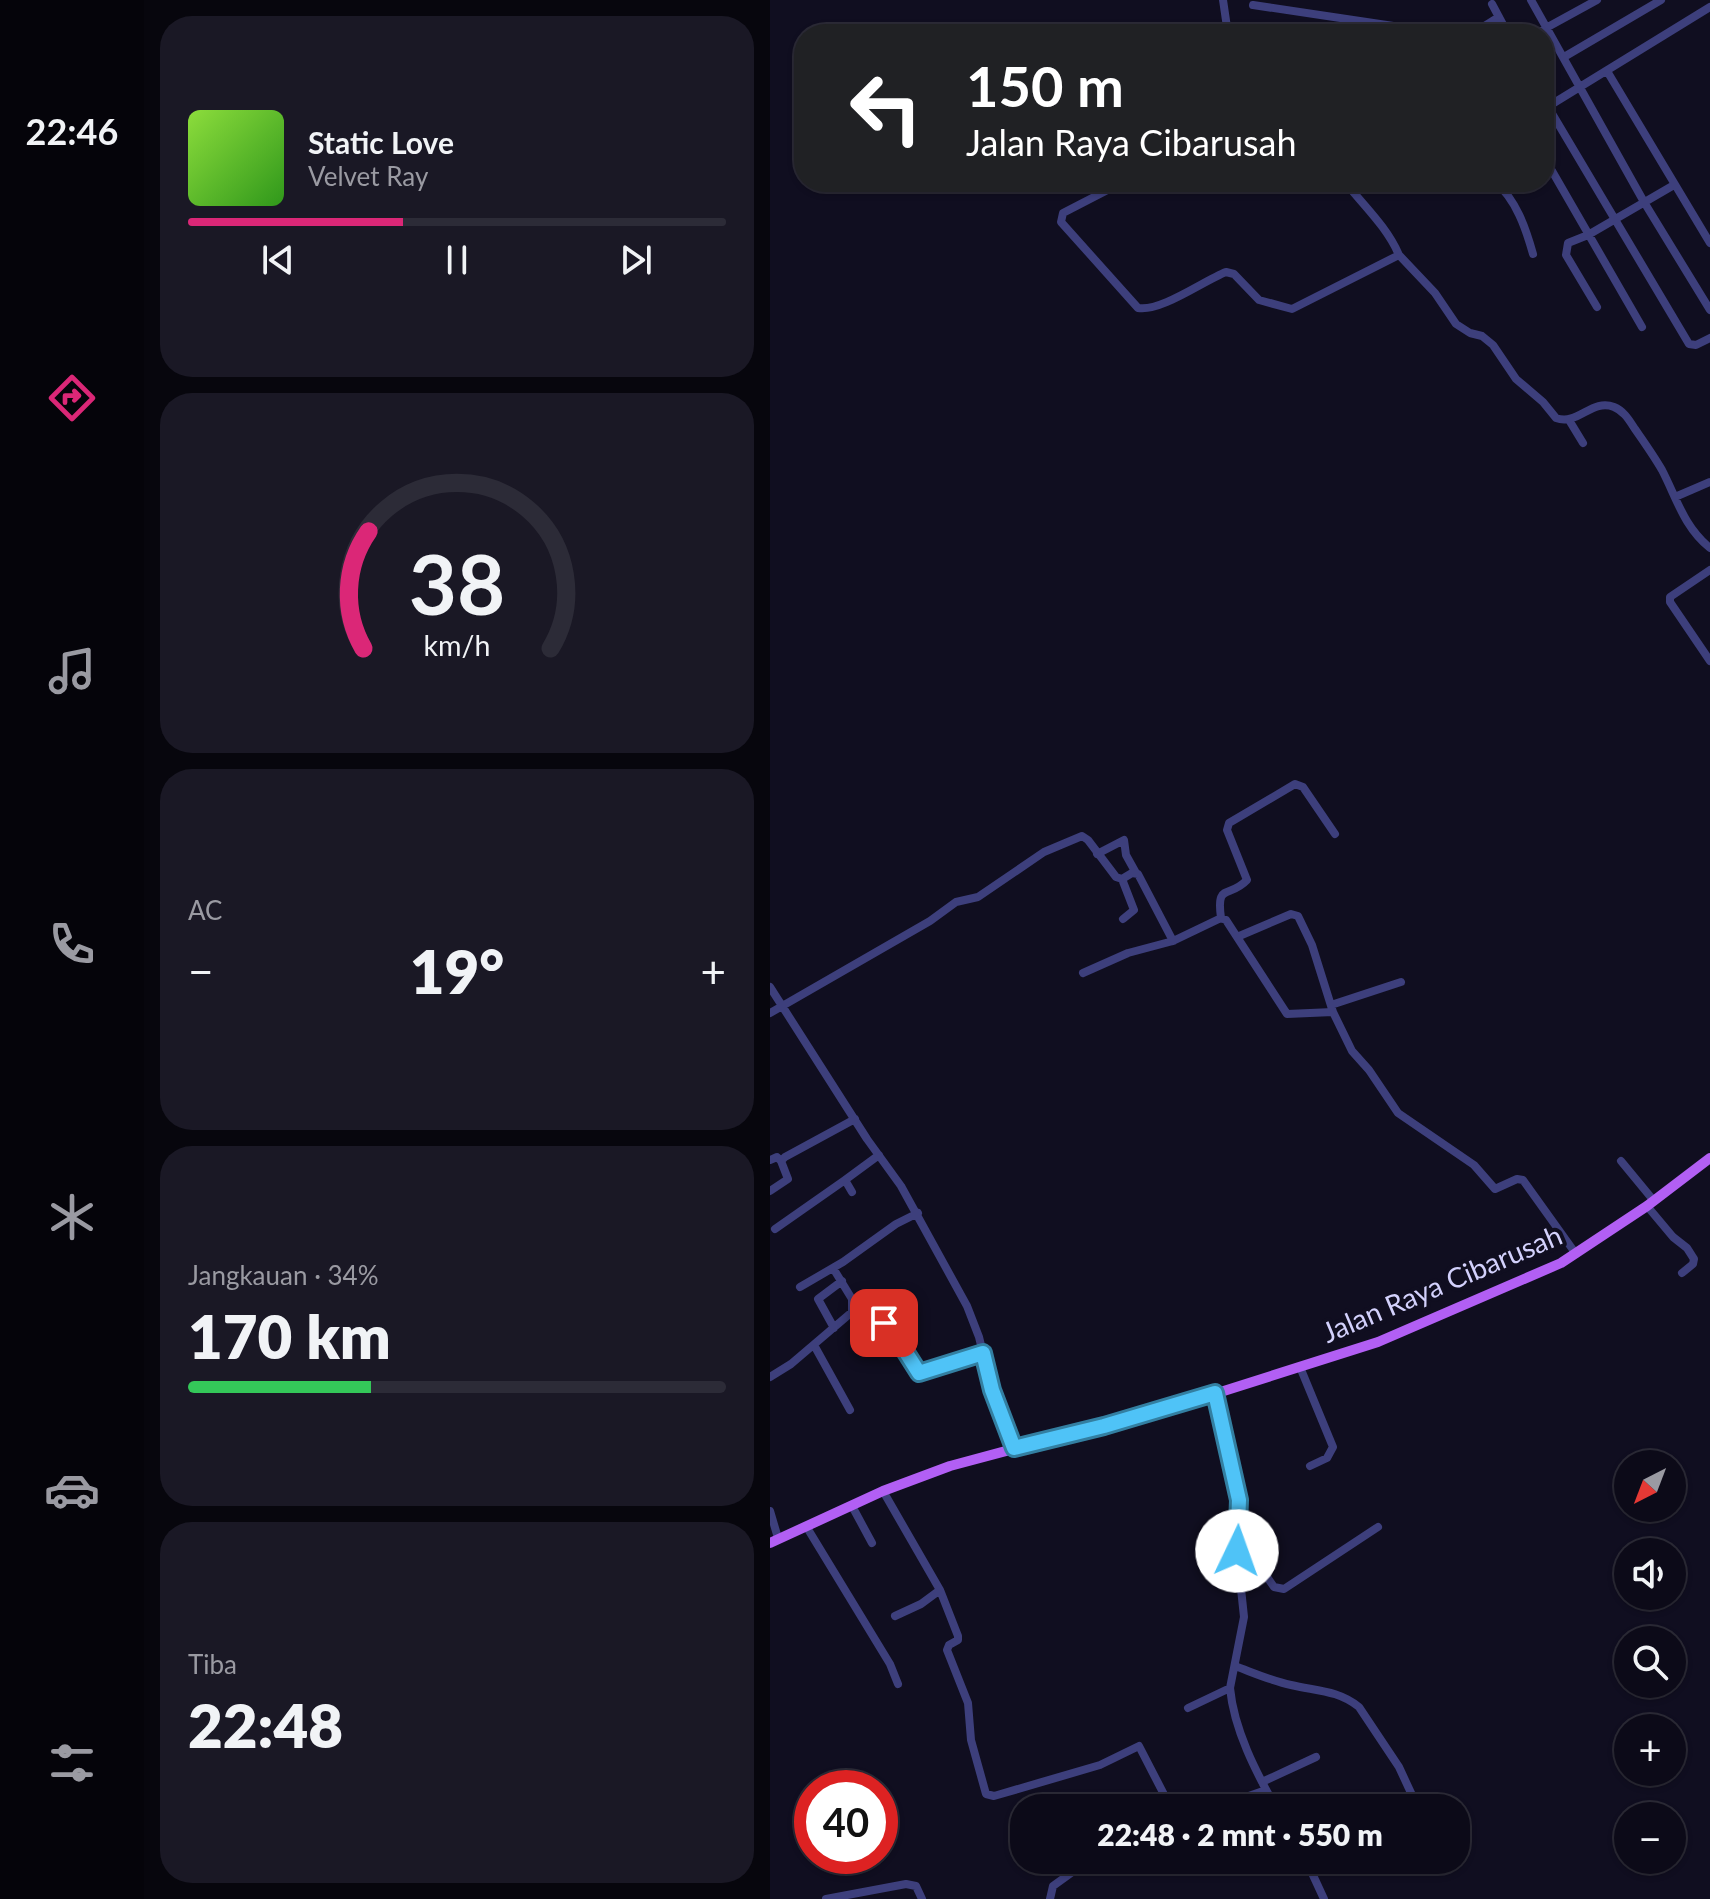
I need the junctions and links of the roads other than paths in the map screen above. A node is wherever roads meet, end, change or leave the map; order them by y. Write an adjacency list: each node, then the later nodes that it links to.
1 (1223, 0): 11 (street)
2 (1531, 0): 15 (street)
3 (1570, 0): 9 (street)
4 (1597, 0): 9 (street)
5 (1661, 0): 18 (street)
6 (1492, 4): 10 (street)
7 (1253, 5): 12 (street)
8 (1710, 7): 19 (street)
9 (1576, 10): 16 (street)
10 (1499, 17): 13 (street); 14 (street)
11 (1227, 24)
12 (1385, 24)
13 (1488, 24)
14 (1503, 24)
15 (1544, 24)
16 (1551, 24)
17 (1554, 40): 18 (street)
18 (1564, 57): 20 (street)
19 (1607, 71): 20 (street); 24 (street)
20 (1579, 89): 21 (street); 28 (street)
21 (1554, 101)
22 (1554, 120): 29 (street)
23 (1554, 175): 30 (street)
24 (1674, 185): 28 (street); 31 (street)
25 (1104, 192): 33 (street)
26 (1353, 192): 33 (street)
27 (1505, 192): 32 (street)
28 (1644, 202): 29 (street); 35 (street)
29 (1615, 219): 30 (street); 37 (street)
30 (1588, 235): 34 (street); 36 (street)
31 (1710, 243)
32 (1533, 254)
33 (1399, 255): 38 (street)
34 (1597, 307)
35 (1710, 310)
36 (1642, 327)
37 (1710, 338)
38 (1569, 420): 39 (street); 41 (street)
39 (1583, 443)
40 (1710, 482): 41 (street)
41 (1675, 497): 42 (street)
42 (1710, 548)
43 (1710, 570): 44 (street)
44 (1710, 661)
45 (1335, 834): 49 (street)
46 (1097, 854): 47 (street); 48 (street); 56 (street)
47 (1136, 873): 48 (street); 52 (street)
48 (1122, 879): 50 (street)
49 (1221, 918): 51 (street); 52 (street)
50 (1123, 919)
51 (1237, 937): 57 (street); 57 (street)
52 (1173, 941): 53 (street)
53 (1083, 973)
54 (1401, 982): 57 (street)
55 (770, 987): 56 (street)
56 (783, 1005): 58 (street); 59 (street)
57 (1332, 1008): 71 (street)
58 (770, 1013)
59 (855, 1119): 60 (street); 63 (street)
60 (879, 1155): 65 (street); 69 (street)
61 (1710, 1158): 68 (main road, Jalan Raya Cibarusah)
62 (770, 1160): 63 (street)
63 (781, 1161): 66 (street)
64 (1621, 1161): 68 (street)
65 (845, 1180): 67 (street); 70 (street)
66 (770, 1191)
67 (852, 1192)
68 (1650, 1204): 71 (main road, Jalan Raya Cibarusah); 73 (street)
69 (918, 1213): 72 (street); 79 (street)
70 (775, 1229)
71 (1576, 1254): 80 (main road, Jalan Raya Cibarusah)
72 (833, 1268): 74 (street); 75 (street)
73 (1682, 1273)
74 (842, 1281): 76 (street); 77 (street)
75 (800, 1287)
76 (854, 1304): 77 (street); 79 (street)
77 (834, 1328): 78 (street)
78 (814, 1345): 81 (street); 83 (street)
79 (983, 1353): 84 (street)
80 (1300, 1367): 82 (main road, Jalan Raya Cibarusah); 85 (street)
81 (770, 1377)
82 (1215, 1393): 84 (main road, Jalan Raya Cibarusah); 93 (street)
83 (850, 1410)
84 (1014, 1447): 86 (main road, Jalan Raya Cibarusah); 91 (main road, Jalan Raya Cibarusah)
85 (1310, 1466)
86 (883, 1491): 87 (main road, Jalan Raya Cibarusah); 94 (street)
87 (852, 1506): 89 (main road, Jalan Raya Cibarusah); 92 (street)
88 (770, 1511): 91 (street)
89 (806, 1526): 91 (main road, Jalan Raya Cibarusah); 97 (street)
90 (1378, 1527): 93 (street)
91 (774, 1539)
92 (872, 1543)
93 (1240, 1567): 96 (street)
94 (940, 1590): 95 (street); 102 (street)
95 (895, 1616)
96 (1235, 1666): 98 (street); 105 (street)
97 (898, 1684)
98 (1230, 1688): 99 (street); 101 (street)
99 (1188, 1708)
100 (1316, 1757): 101 (street)
101 (1264, 1786): 103 (street); 104 (street)
102 (1164, 1794)
103 (1246, 1794)
104 (1268, 1794)
105 (1412, 1794)
106 (1070, 1874): 110 (street)
107 (1312, 1874): 111 (street)
108 (826, 1899): 109 (street)
109 (922, 1899)
110 (1050, 1899)
111 (1324, 1899)

